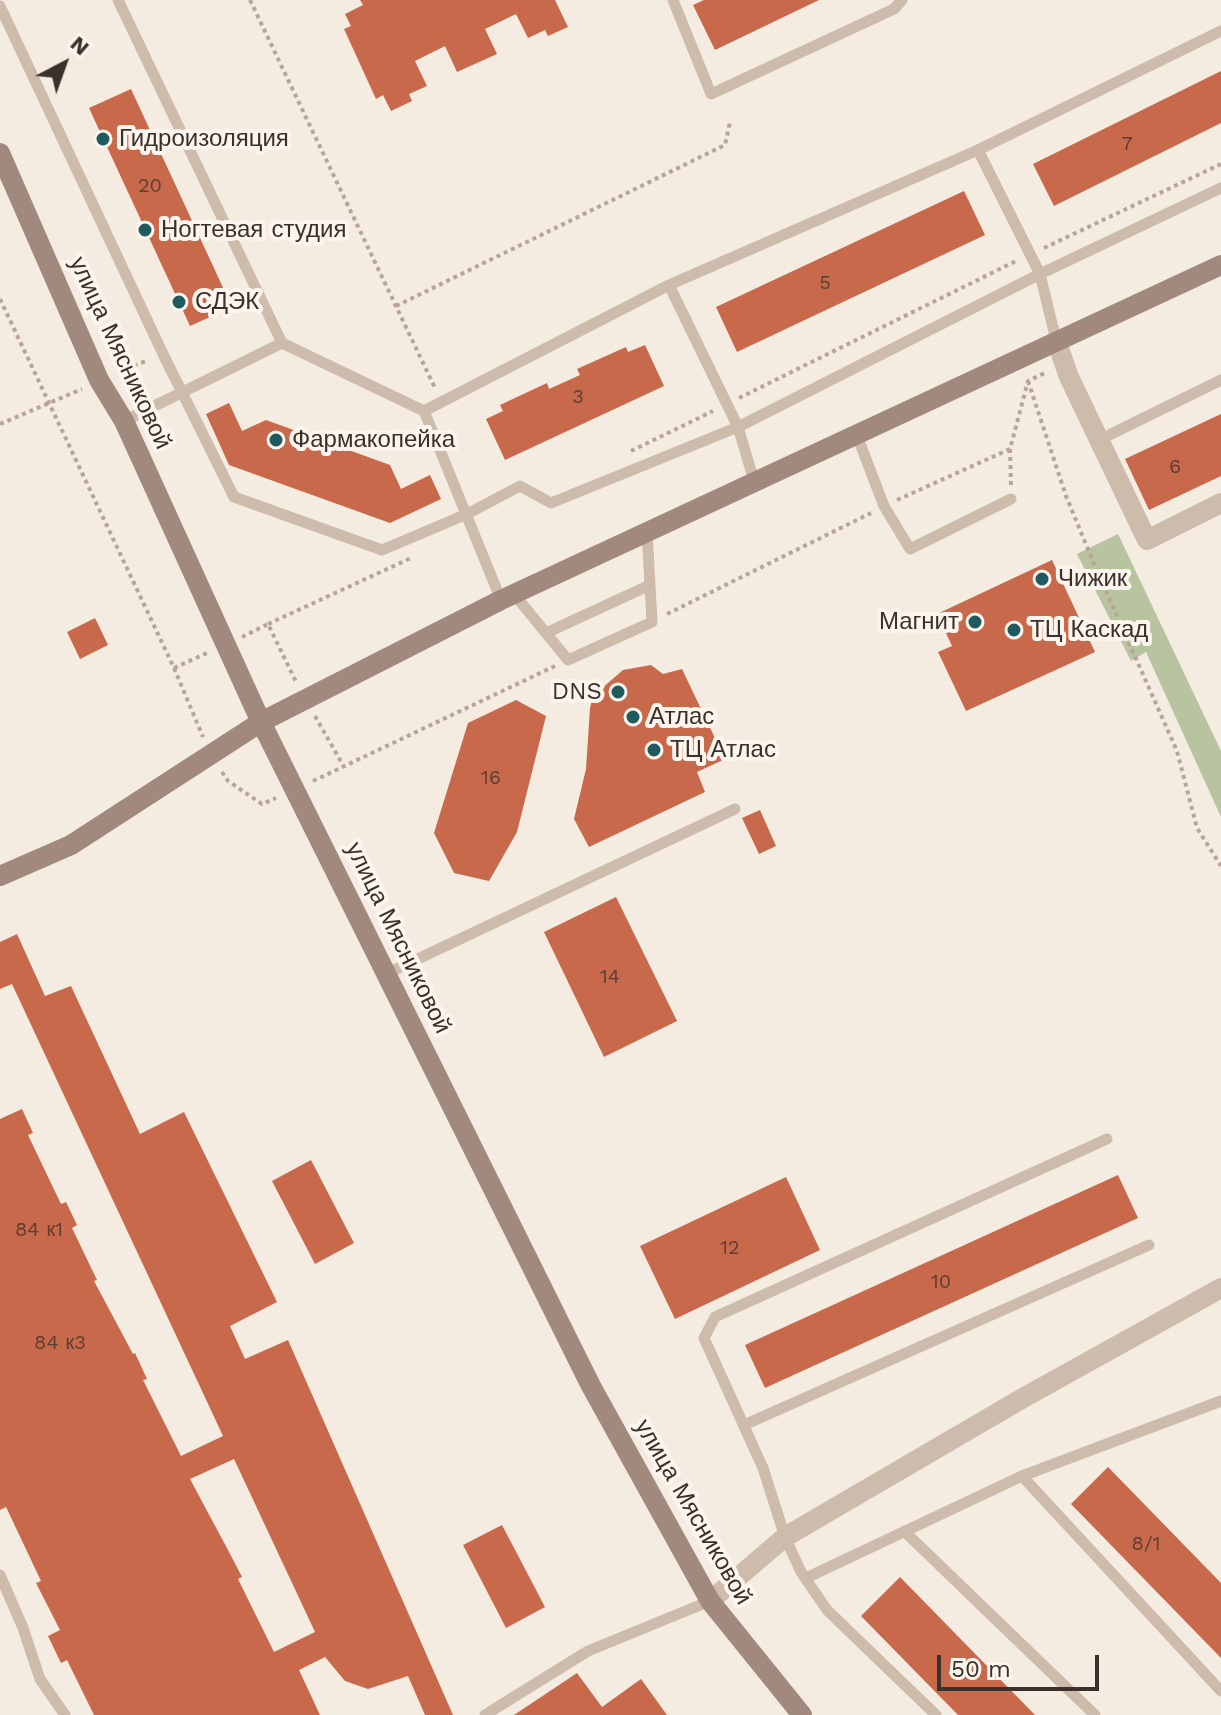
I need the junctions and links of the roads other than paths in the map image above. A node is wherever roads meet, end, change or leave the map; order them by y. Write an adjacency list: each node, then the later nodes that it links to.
1 (118, 0): 13 (lane)
2 (673, 0): 3 (lane)
3 (902, 0)
4 (0, 6): 15 (lane)
5 (1221, 31): 6 (lane)
6 (978, 150): 10 (lane); 11 (lane)
7 (0, 153): 17 (street, улица Мясниковой)
8 (1221, 188): 10 (lane)
9 (1221, 265): 12 (street)
10 (1040, 274): 12 (lane); 18 (lane)
11 (669, 285): 16 (lane); 18 (lane)
12 (1056, 340): 19 (street); 20 (street)
13 (282, 343): 15 (lane); 16 (lane)
14 (1221, 380): 20 (lane)
15 (181, 392): 17 (lane); 24 (lane)
16 (424, 411): 24 (lane)
17 (124, 421): 29 (street, улица Мясниковой)
18 (738, 427): 21 (lane); 24 (lane)
19 (856, 433): 21 (street); 22 (lane)
20 (1099, 440): 23 (street)
21 (754, 481): 25 (street)
22 (1011, 499)
23 (1221, 503)
24 (467, 514): 27 (lane)
25 (647, 531): 26 (lane); 27 (street)
26 (650, 585): 28 (lane); 28 (lane)
27 (507, 597): 28 (lane); 29 (street)
28 (546, 633)
29 (261, 722): 31 (street); 32 (street, улица Мясниковой)
30 (735, 809): 32 (lane)
31 (0, 876)
32 (386, 974): 43 (street, улица Мясниковой)
33 (1107, 1139): 37 (lane)
34 (1149, 1245): 37 (lane)
35 (1219, 1292): 40 (street)
36 (1221, 1401): 38 (lane)
37 (744, 1425): 40 (lane)
38 (1022, 1476): 39 (lane); 44 (lane)
39 (904, 1531): 42 (lane); 49 (lane)
40 (785, 1537): 42 (lane); 43 (street)
41 (0, 1575): 45 (lane)
42 (806, 1578): 48 (lane)
43 (710, 1601): 46 (lane); 47 (street, улица Мясниковой)
44 (1221, 1691)
45 (65, 1715)
46 (485, 1715)
47 (802, 1715)
48 (936, 1715)
49 (1095, 1715)

